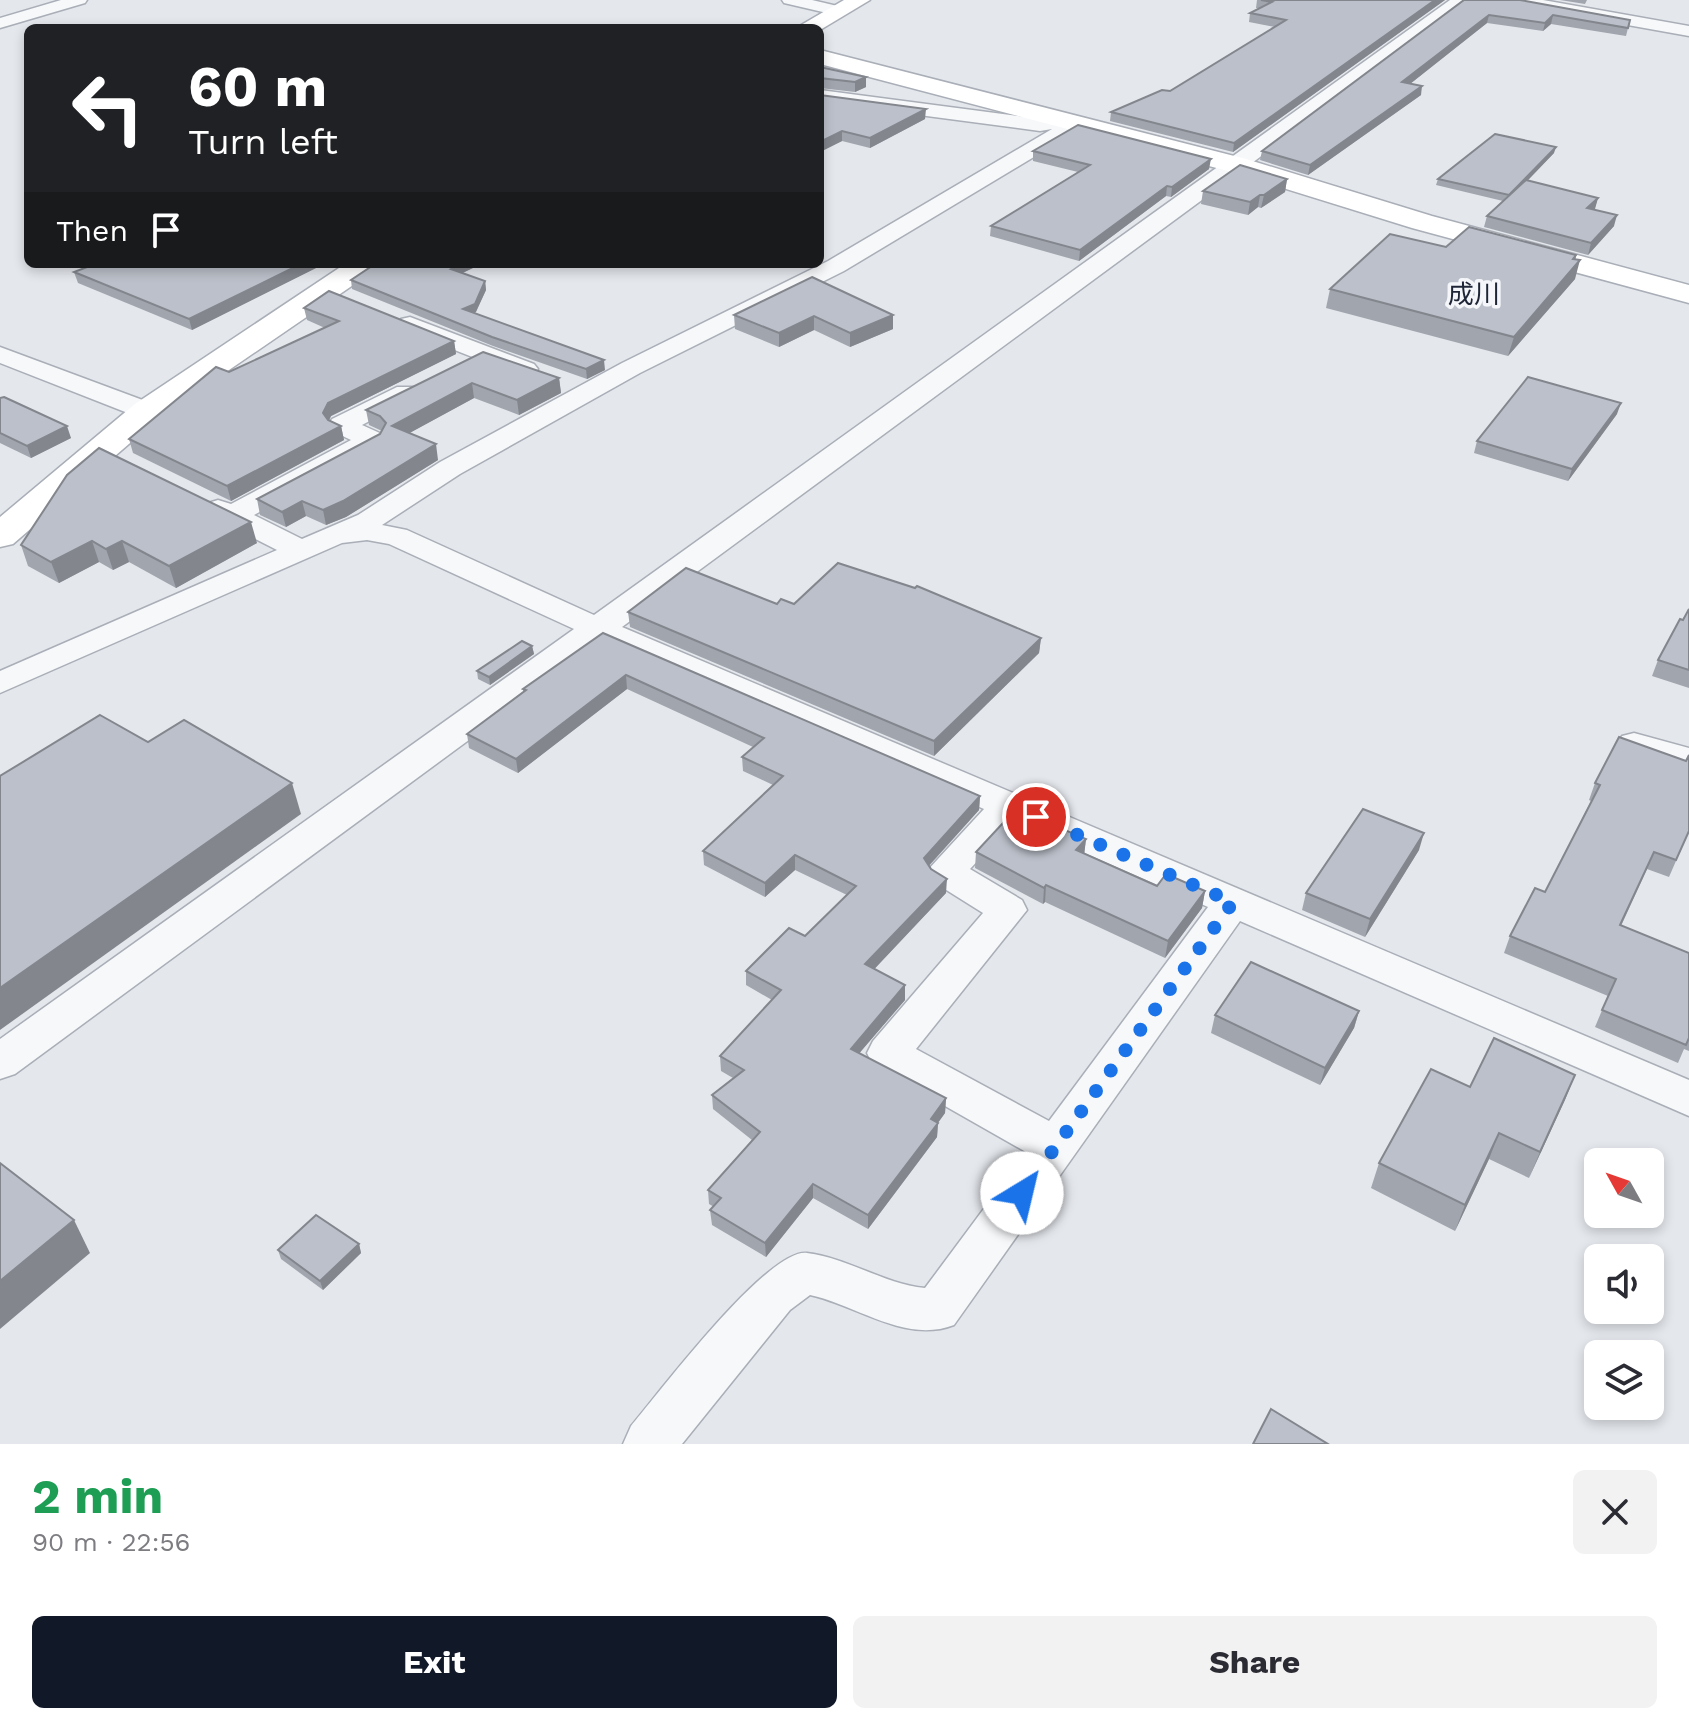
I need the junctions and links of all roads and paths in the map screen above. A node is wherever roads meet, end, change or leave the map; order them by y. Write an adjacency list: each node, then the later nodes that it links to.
1 (79, 0): 7 (street)
2 (790, 0): 6 (street)
3 (860, 0): 6 (street)
4 (1460, 0): 13 (street)
5 (1516, 0): 9 (street)
6 (840, 11): 8 (street)
7 (0, 23)
8 (815, 24)
9 (1689, 31)
10 (824, 58): 12 (street)
11 (824, 97): 12 (street)
12 (1071, 123): 13 (street); 21 (street)
13 (1237, 165): 15 (street); 28 (street)
14 (362, 268): 22 (street)
15 (1689, 294)
16 (382, 313): 18 (street)
17 (0, 354): 22 (street)
18 (483, 354): 19 (street); 21 (street)
19 (454, 368)
20 (426, 382): 24 (street)
21 (589, 391): 25 (street)
22 (147, 411): 26 (street)
23 (192, 496): 24 (street)
24 (231, 516): 27 (street)
25 (338, 535): 27 (street); 28 (street)
26 (0, 536)
27 (303, 551): 29 (street)
28 (597, 628): 32 (street); 34 (street)
29 (0, 683)
30 (1634, 744): 31 (street)
31 (1689, 760)
32 (1010, 805): 33 (street); 36 (street)
33 (1233, 902): 35 (street); 36 (street)
34 (0, 1062)
35 (1689, 1099)
36 (1055, 1146): 37 (street)
37 (649, 1444)

